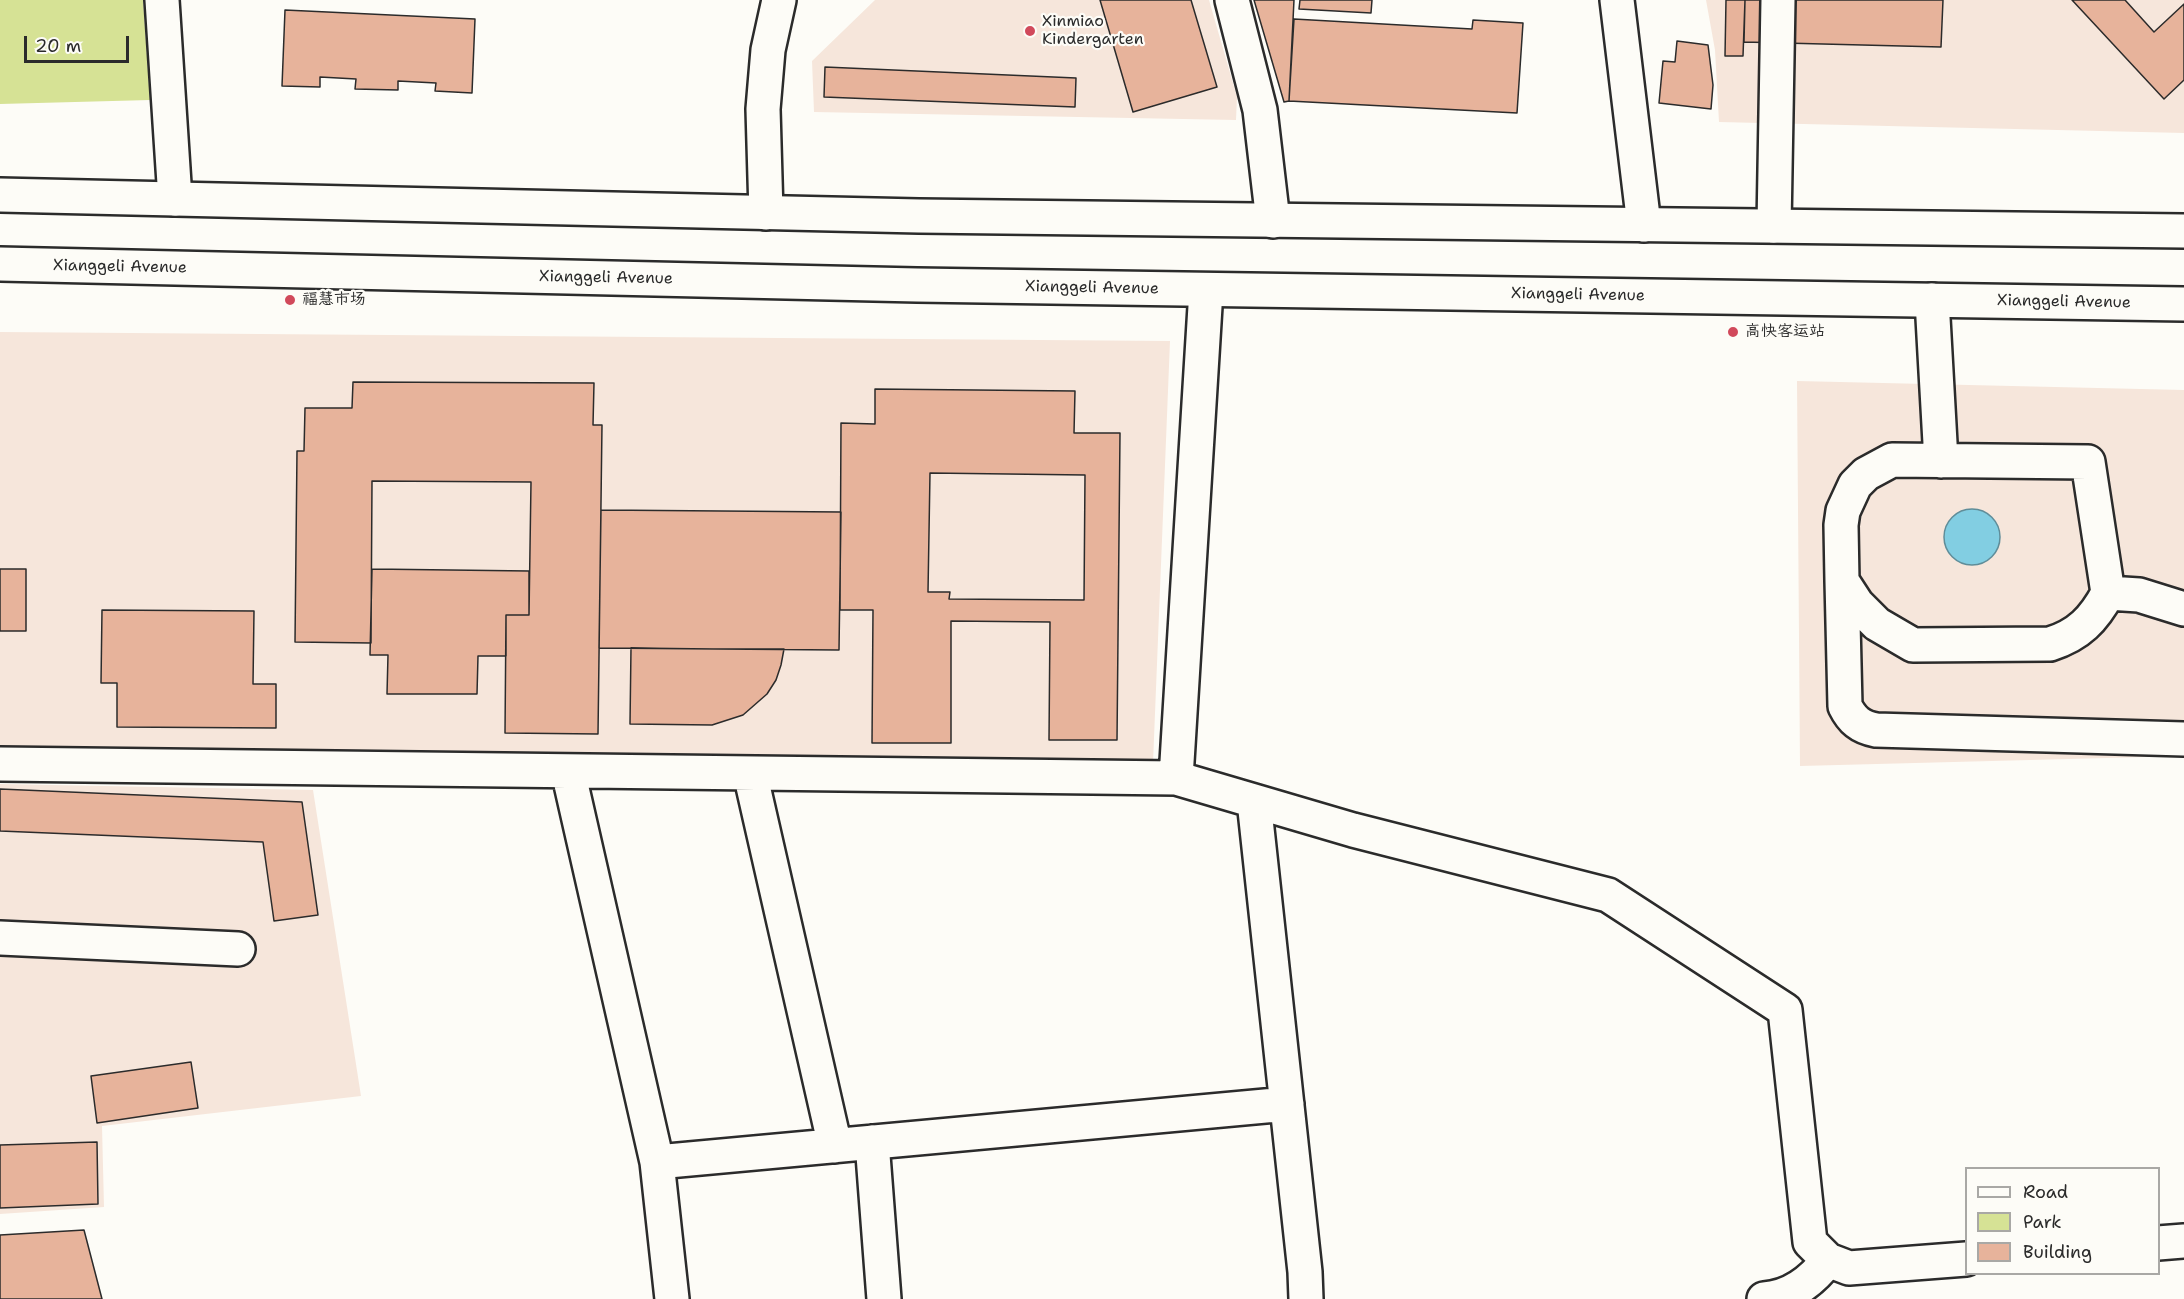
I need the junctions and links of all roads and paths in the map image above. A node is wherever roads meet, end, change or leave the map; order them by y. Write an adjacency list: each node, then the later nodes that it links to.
1 (162, 0): 7 (main road)
2 (779, 0): 8 (main road)
3 (1232, 0): 9 (main road)
4 (1617, 0): 10 (main road)
5 (1778, 0): 11 (main road)
6 (0, 195): 7 (main road)
7 (175, 199): 8 (main road)
8 (766, 213): 9 (main road)
9 (1273, 221): 10 (main road)
10 (1644, 225): 11 (main road)
11 (1774, 226): 12 (main road)
12 (2184, 231)
13 (0, 264): 14 (main road, Xianggeli Avenue)
14 (1206, 290): 15 (main road, Xianggeli Avenue); 25 (main road)
15 (1932, 300): 16 (main road, Xianggeli Avenue); 17 (main road)
16 (2184, 304)
17 (1941, 461): 18 (main road); 19 (main road)
18 (1842, 581): 19 (main road); 21 (main road)
19 (2108, 593): 20 (main road)
20 (2184, 609)
21 (2184, 739)
22 (0, 764): 23 (main road)
23 (568, 771): 24 (main road); 32 (main road)
24 (750, 772): 25 (main road); 31 (main road)
25 (1176, 777): 26 (main road)
26 (1254, 801): 29 (main road); 36 (main road)
27 (0, 938): 28 (main road)
28 (238, 949)
29 (1287, 1104): 30 (main road); 39 (main road)
30 (872, 1142): 31 (main road); 38 (main road)
31 (835, 1146): 32 (main road)
32 (657, 1162): 37 (main road)
33 (2184, 1241): 34 (main road)
34 (2160, 1243)
35 (1965, 1259): 36 (main road)
36 (1828, 1260): 40 (main road)
37 (672, 1299)
38 (884, 1299)
39 (1306, 1299)
40 (1764, 1299)

